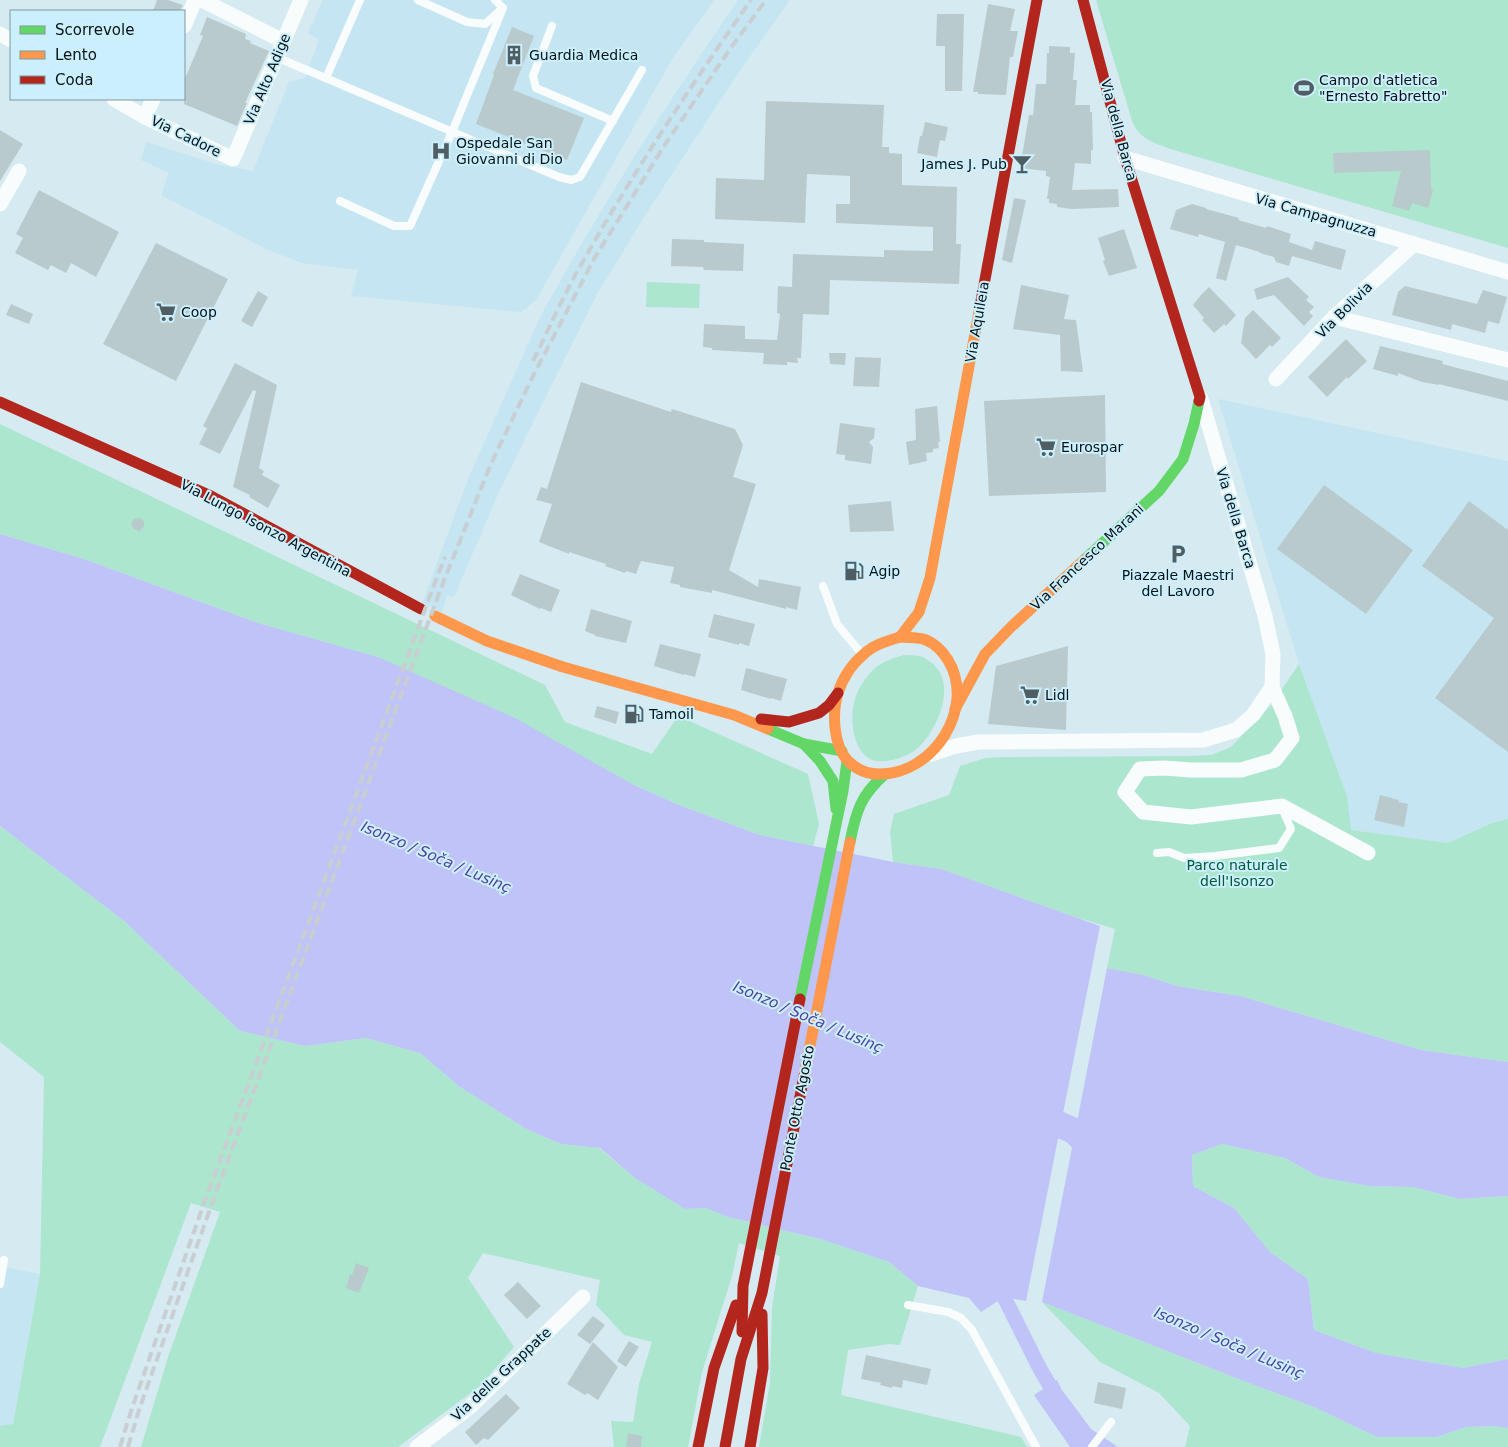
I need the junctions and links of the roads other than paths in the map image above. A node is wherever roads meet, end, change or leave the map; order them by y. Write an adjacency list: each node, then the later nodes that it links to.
1 (194, 0): 10 (street)
2 (202, 0): 12 (street)
3 (300, 0): 12 (street, Via Alto Adige)
4 (360, 0): 15 (lane)
5 (418, 0): 9 (lane)
6 (496, 0): 9 (lane)
7 (1037, 0): 36 (main road, Via Aquileia)
8 (1083, 0): 21 (main road, Via della Barca)
9 (503, 8): 20 (lane)
10 (185, 23)
11 (552, 26): 19 (lane)
12 (283, 41): 13 (street, Via Alto Adige)
13 (276, 57): 15 (lane); 22 (street, Via Alto Adige)
14 (642, 70): 19 (lane)
15 (326, 78): 20 (lane)
16 (116, 100): 18 (street, Via Cadore)
17 (153, 100): 18 (street)
18 (145, 117): 22 (street, Via Cadore)
19 (613, 121): 20 (lane)
20 (452, 132): 24 (lane)
21 (1125, 158): 26 (street, Via Campagnuzza); 31 (main road, Via della Barca)
22 (234, 159)
23 (18, 171): 25 (street)
24 (340, 201)
25 (0, 204)
26 (1414, 244): 27 (street, Via Campagnuzza); 28 (street, Via Bolivia)
27 (1508, 272)
28 (1334, 317): 29 (street); 30 (street, Via Bolivia)
29 (1508, 360)
30 (1276, 379)
31 (1200, 396): 38 (street, Via della Barca); 40 (main road, Via Francesco Marani)
32 (0, 402): 34 (main road, Via Lungo Isonzo Argentina)
33 (823, 586): 37 (lane)
34 (421, 609)
35 (435, 616): 41 (main road)
36 (900, 637): 37 (main road); 40 (main road)
37 (862, 655): 39 (main road)
38 (1272, 688): 43 (street); 46 (street)
39 (838, 693): 41 (main road); 44 (main road)
40 (955, 709): 43 (main road)
41 (734, 715): 42 (main road)
42 (804, 744): 44 (main road); 47 (main road)
43 (930, 755): 45 (main road)
44 (844, 756): 45 (main road); 47 (main road)
45 (885, 774): 53 (main road, Ponte Otto Agosto)
46 (1282, 806): 48 (lane); 49 (street)
47 (837, 815): 52 (main road, Ponte Otto Agosto)
48 (1157, 853)
49 (1368, 853)
50 (4, 1260): 51 (lane)
51 (0, 1284)
52 (743, 1286): 56 (main road); 59 (main road)
53 (762, 1293): 56 (main road); 61 (main road)
54 (583, 1297): 58 (street, Via delle Grappate)
55 (908, 1305): 62 (lane)
56 (741, 1360): 60 (main road)
57 (1111, 1422): 63 (lane)
58 (416, 1447)
59 (698, 1447)
60 (725, 1447)
61 (750, 1447)
62 (1036, 1447)
63 (1092, 1447)

